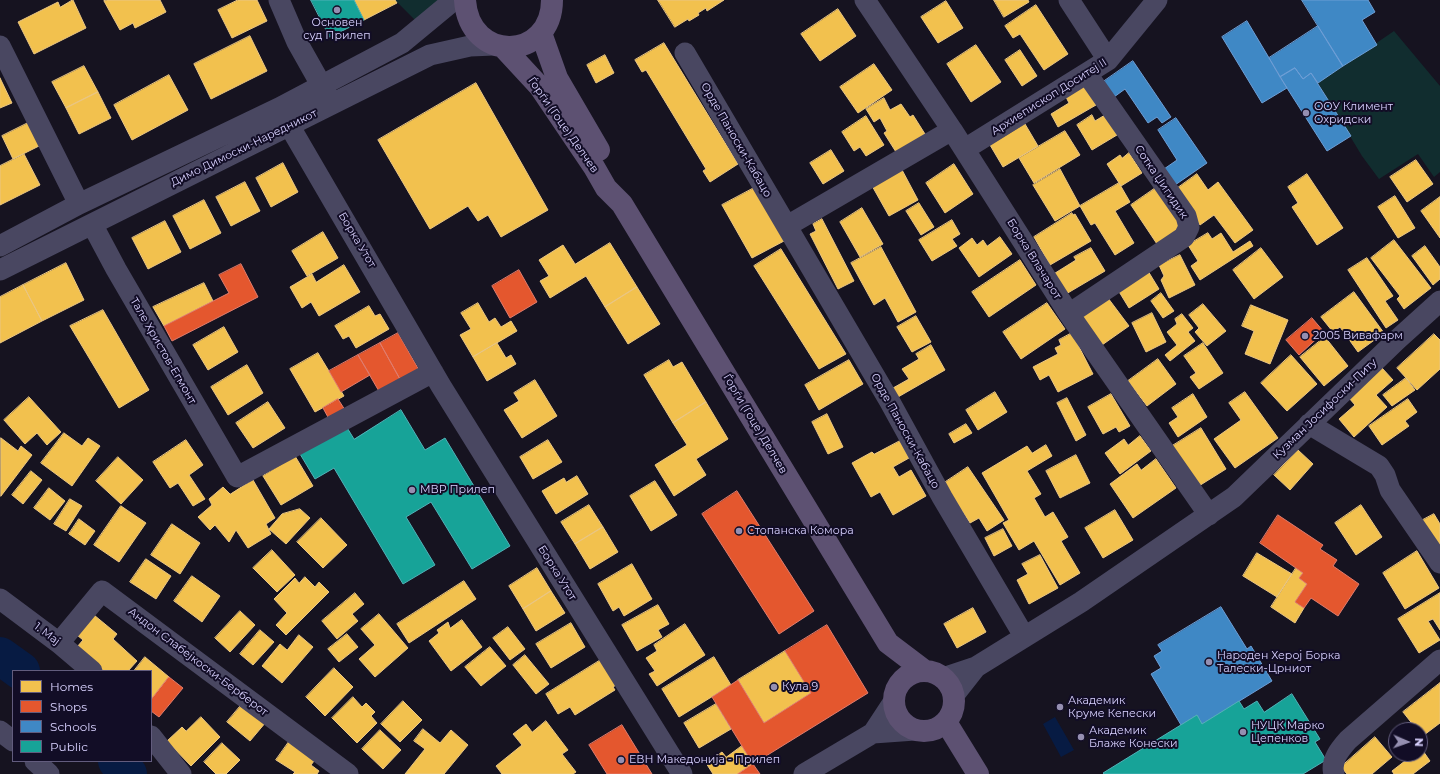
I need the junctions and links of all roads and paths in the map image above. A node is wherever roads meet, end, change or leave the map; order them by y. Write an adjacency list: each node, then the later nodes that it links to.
1 (279, 0): 14 (street)
2 (454, 0): 14 (street, Димо Димоски-Наредникот)
3 (465, 0): 10 (main road, Ѓорѓи (Гоце) Делчев)
4 (864, 0): 18 (street, Борка Влачарот)
5 (1069, 0): 12 (street)
6 (1157, 0): 12 (street, Архиепископ Доситеј II)
7 (554, 2): 8 (main road)
8 (541, 33): 10 (main road); 21 (main road, Ѓорѓи (Гоце) Делчев)
9 (0, 46): 20 (street)
10 (498, 46): 15 (street, Димо Димоски-Наредникот); 21 (main road, Ѓорѓи (Гоце) Делчев)
11 (685, 53): 23 (street, Орде Паноски-Кабацо)
12 (1108, 60): 13 (street, Архиепископ Доситеј II)
13 (1087, 74): 19 (street, Архиепископ Доситеј II); 27 (street, Сотка Џигидик)
14 (321, 85): 15 (street); 16 (street, Димо Димоски-Наредникот)
15 (332, 105): 17 (street, Димо Димоски-Наредникот)
16 (279, 108): 17 (street, Борка Утот); 20 (street, Димо Димоски-Наредникот)
17 (289, 126): 22 (street, Димо Димоски-Наредникот); 28 (street, Борка Утот)
18 (952, 130): 19 (street, Борка Влачарот); 23 (street)
19 (965, 149): 27 (street, Борка Влачарот)
20 (79, 204): 24 (street, Димо Димоски-Наредникот)
21 (622, 204): 35 (main road, Ѓорѓи (Гоце) Делчев)
22 (92, 224): 25 (street, Димо Димоски-Наредникот); 28 (street, Тале Христов-Егмонт)
23 (787, 226): 33 (street, Орде Паноски-Кабацо)
24 (0, 246)
25 (0, 270)
26 (1440, 301): 29 (street, Кузман Јосифоски-Питу)
27 (1069, 314): 30 (street, Борка Влачарот)
28 (433, 372): 49 (street, Борка Утот)
29 (1309, 424): 30 (street, Кузман Јосифоски-Питу); 31 (street)
30 (1209, 515): 33 (street, Кузман Јосифоски-Питу)
31 (1440, 563)
32 (0, 599): 34 (street, 1. Мај)
33 (1024, 636): 38 (street, Кузман Јосифоски-Питу)
34 (59, 643): 37 (street, 1. Мај); 48 (street, Андон Слабејкоски-Берберот)
35 (888, 643): 38 (main road, Ѓорѓи (Гоце) Делчев); 39 (main road, Ѓорѓи (Гоце) Делчев)
36 (1440, 660): 53 (street)
37 (91, 670)
38 (941, 681): 39 (main road); 40 (main road)
39 (895, 696): 40 (main road); 42 (street)
40 (932, 727): 42 (street); 51 (main road); 52 (main road)
41 (0, 731): 44 (street)
42 (873, 733): 50 (street)
43 (152, 737): 47 (street)
44 (12, 740)
45 (36, 762): 46 (street)
46 (49, 774)
47 (181, 774)
48 (348, 774)
49 (682, 774)
50 (804, 774)
51 (960, 774)
52 (978, 774)
53 (1334, 774)

